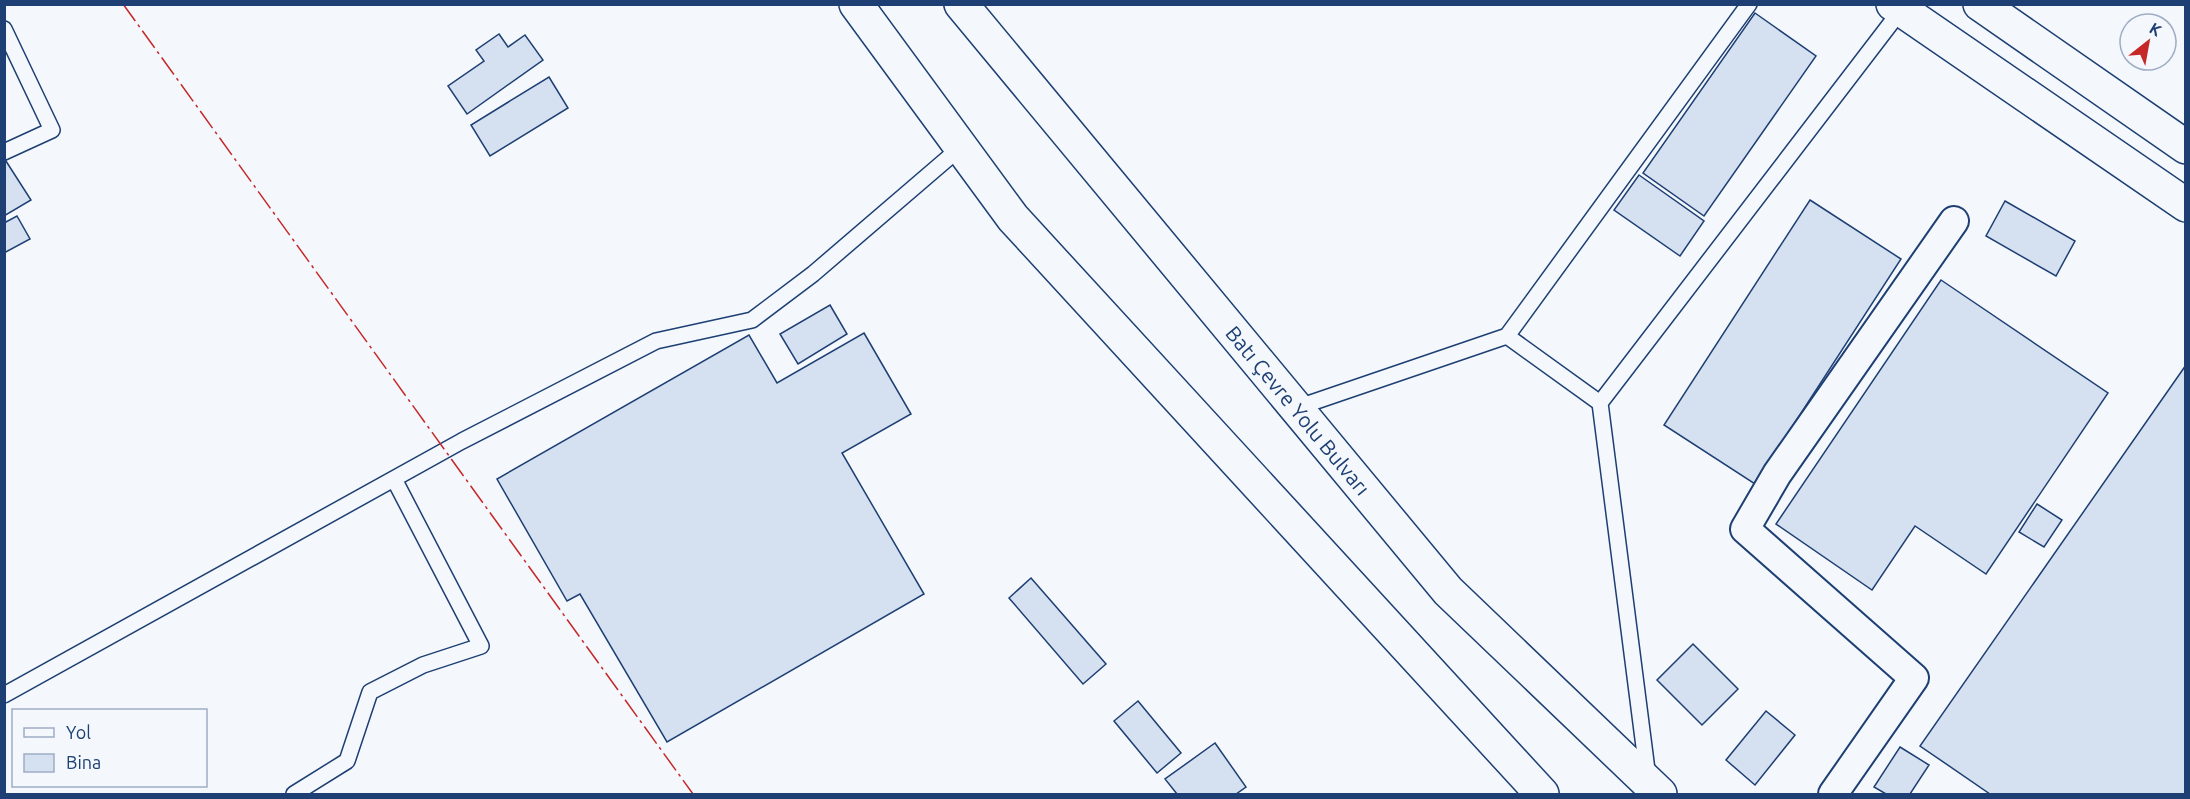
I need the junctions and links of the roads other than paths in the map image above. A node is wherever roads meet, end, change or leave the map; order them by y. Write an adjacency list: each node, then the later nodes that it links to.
1 (856, 4): 7 (main road)
2 (961, 4): 14 (main road, Batı Çevre Yolu Bulvarı)
3 (1749, 4): 12 (lane)
4 (1980, 4): 8 (main road)
5 (1897, 7): 10 (main road); 13 (lane)
6 (4, 29): 9 (lane)
7 (961, 147): 15 (lane); 20 (main road)
8 (2186, 147)
9 (4, 152)
10 (2186, 205)
11 (1954, 221): 18 (street)
12 (1507, 336): 13 (lane); 14 (lane)
13 (1600, 403): 17 (lane)
14 (1296, 408): 17 (main road, Batı Çevre Yolu Bulvarı)
15 (394, 479): 16 (lane); 19 (lane)
16 (4, 695)
17 (1655, 789)
18 (1835, 794)
19 (294, 795)
20 (1542, 795)

